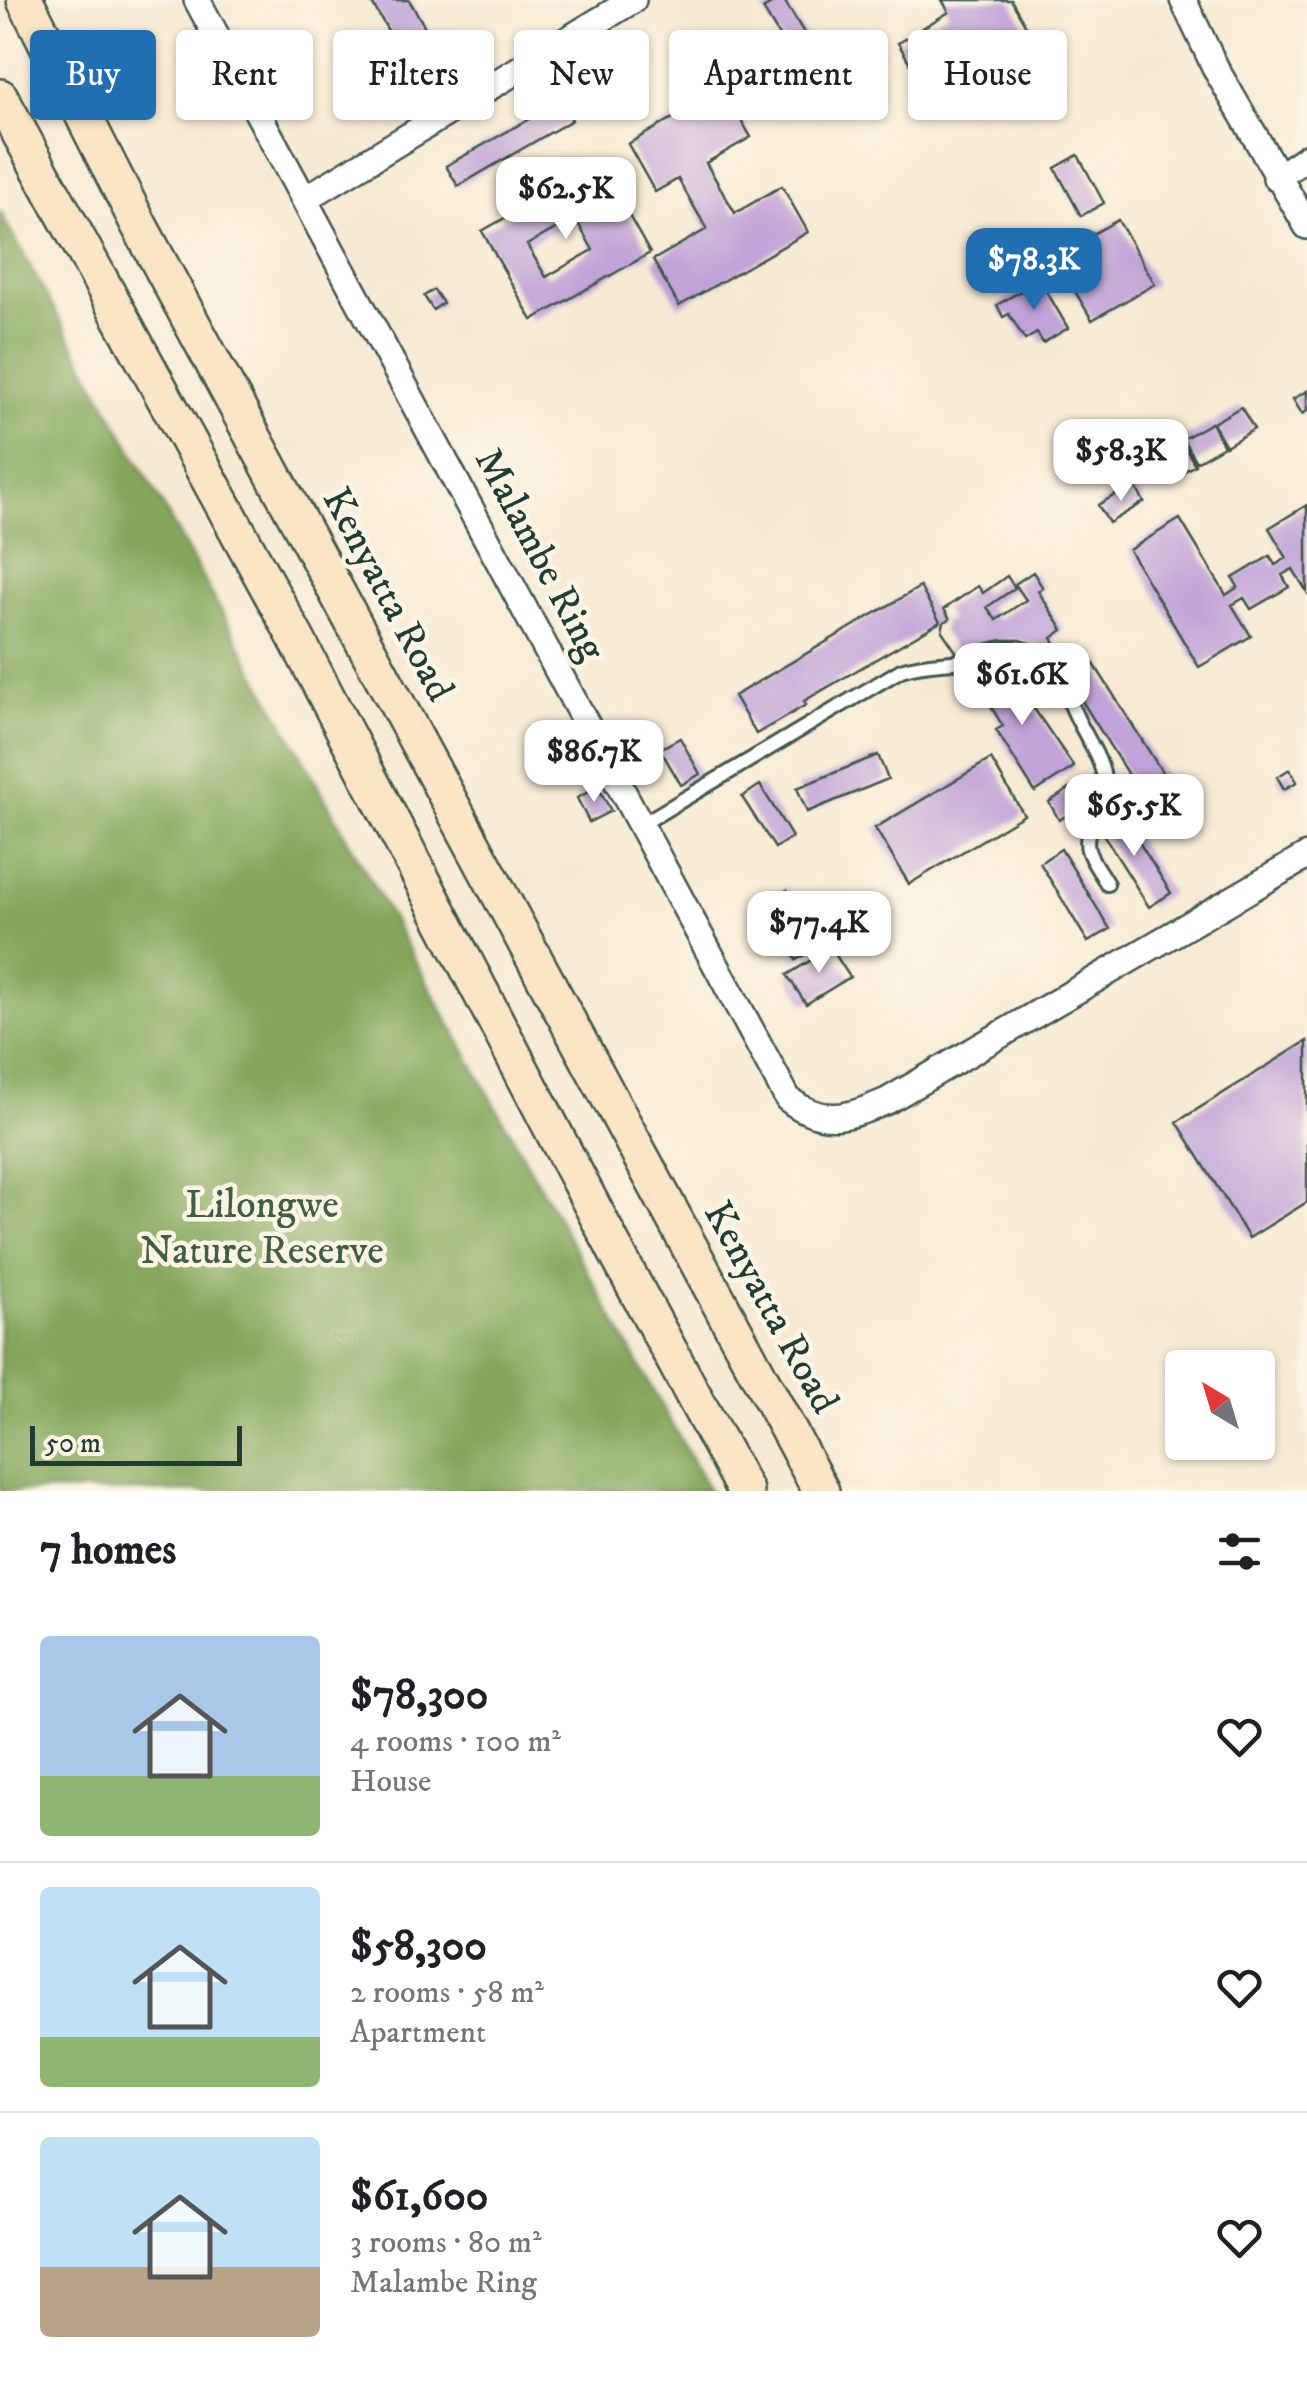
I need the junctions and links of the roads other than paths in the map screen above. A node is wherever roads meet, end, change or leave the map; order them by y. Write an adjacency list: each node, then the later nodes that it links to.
1 (24, 0): 14 (main road, Kenyatta Road)
2 (197, 0): 8 (street, Malambe Ring)
3 (634, 0): 8 (street)
4 (1183, 0): 7 (street)
5 (0, 97): 13 (main road)
6 (1307, 157): 7 (street)
7 (1276, 178): 9 (street)
8 (305, 199): 10 (street, Malambe Ring)
9 (1307, 226)
10 (642, 824): 11 (street, Malambe Ring); 12 (lane)
11 (1307, 856)
12 (1107, 884)
13 (745, 1491)
14 (821, 1491)

